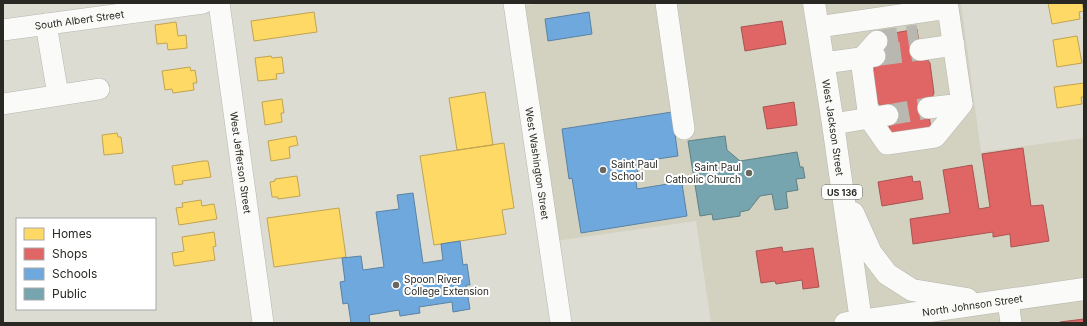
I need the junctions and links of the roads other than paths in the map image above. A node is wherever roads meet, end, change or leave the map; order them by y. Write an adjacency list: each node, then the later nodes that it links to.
1 (203, 3): 6 (street, South Albert Street)
2 (219, 3): 23 (street, West Jefferson Street)
3 (514, 3): 24 (street, West Washington Street)
4 (666, 3): 17 (street)
5 (814, 3): 7 (main road, West Jackson Street / US 136)
6 (46, 24): 8 (street, South Albert Street); 11 (street)
7 (818, 27): 9 (main road, West Jackson Street / US 136); 13 (street)
8 (3, 30)
9 (824, 63): 15 (street); 16 (main road, West Jackson Street / US 136)
10 (100, 89): 11 (street)
11 (58, 95): 12 (street)
12 (3, 104)
13 (962, 104): 14 (street); 15 (street)
14 (928, 108)
15 (878, 116): 16 (street)
16 (833, 124): 18 (main road, West Jackson Street / US 136)
17 (684, 129)
18 (840, 181): 21 (main road); 22 (main road, West Jackson Street / US 136)
19 (1084, 289): 20 (main road, North Johnson Street / US 136)
20 (1008, 300): 21 (main road, North Johnson Street / US 136); 25 (street)
21 (986, 303): 22 (main road, North Johnson Street / US 136)
22 (856, 322)
23 (263, 323)
24 (561, 323)
25 (1011, 323)

